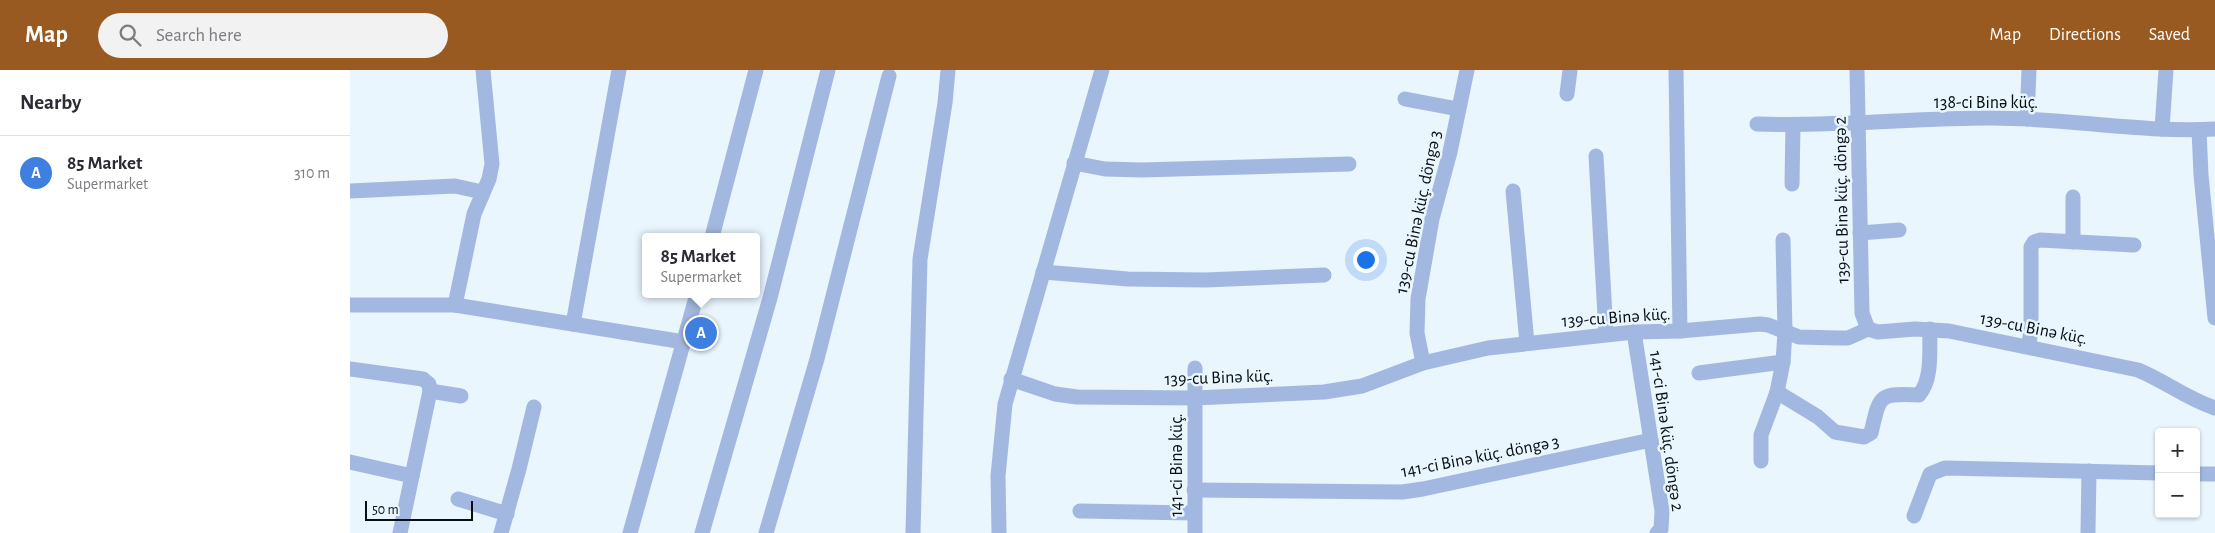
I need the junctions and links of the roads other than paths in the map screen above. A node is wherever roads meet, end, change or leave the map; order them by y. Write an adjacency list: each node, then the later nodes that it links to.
1 (483, 70): 30 (street)
2 (619, 70): 44 (street)
3 (756, 70): 33 (street)
4 (828, 70): 83 (street)
5 (948, 70): 85 (street)
6 (1102, 70): 25 (street)
7 (1467, 70): 16 (street, 139-cu Binə küç. döngə 3)
8 (1570, 70): 14 (street)
9 (1676, 70): 47 (street)
10 (1857, 70): 18 (street, 139-cu Binə küç. döngə 2)
11 (2029, 70): 17 (street)
12 (2166, 70): 21 (street)
13 (889, 76): 84 (street)
14 (1567, 94)
15 (1405, 99): 16 (street)
16 (1458, 109): 55 (street, 139-cu Binə küç. döngə 3)
17 (2027, 119): 18 (street, 138-ci Binə küç.); 21 (street, 138-ci Binə küç.)
18 (1857, 123): 20 (street, 138-ci Binə küç.); 34 (street, 139-cu Binə küç. döngə 2)
19 (1757, 124): 20 (street, 138-ci Binə küç.)
20 (1793, 125): 27 (street)
21 (2162, 128): 23 (street, 138-ci Binə küç.)
22 (2215, 129): 23 (street, 138-ci Binə küç.)
23 (2199, 130): 43 (street)
24 (1596, 156): 50 (street)
25 (1074, 163): 26 (street); 38 (street)
26 (1349, 164)
27 (1792, 184)
28 (350, 191): 30 (street)
29 (1513, 191): 52 (street)
30 (482, 192): 42 (street)
31 (2073, 196): 36 (street)
32 (1899, 230): 34 (street)
33 (713, 233)
34 (1860, 233): 45 (street, 139-cu Binə küç. döngə 2)
35 (1783, 240): 49 (street)
36 (2074, 242): 37 (street); 53 (street)
37 (2134, 245)
38 (1043, 272): 39 (street); 59 (street)
39 (1324, 276)
40 (695, 298): 51 (street)
41 (350, 305): 42 (street)
42 (455, 305): 44 (street)
43 (2215, 318)
44 (573, 324): 51 (street)
45 (1868, 328): 46 (street, 139-cu Binə küç.); 49 (street, 139-cu Binə küç.)
46 (1930, 329): 53 (street, 139-cu Binə küç.); 61 (street)
47 (1680, 331): 48 (street, 139-cu Binə küç.); 49 (street, 139-cu Binə küç.)
48 (1634, 332): 50 (street, 139-cu Binə küç.); 66 (street, 141-ci Binə küç. döngə 2)
49 (1785, 332): 54 (street)
50 (1606, 334): 52 (street, 139-cu Binə küç.)
51 (684, 342): 82 (street)
52 (1527, 343): 55 (street, 139-cu Binə küç.)
53 (2029, 346): 65 (street, 139-cu Binə küç.)
54 (1783, 362): 58 (street); 61 (street)
55 (1423, 363): 63 (street, 139-cu Binə küç.)
56 (1195, 368): 63 (street, 141-ci Binə küç.)
57 (350, 369): 60 (street)
58 (1699, 373)
59 (1011, 380): 63 (street, 139-cu Binə küç.); 86 (street)
60 (430, 392): 62 (street); 73 (street)
61 (1777, 392): 67 (street)
62 (462, 396)
63 (1195, 398): 74 (street, 141-ci Binə küç.)
64 (534, 407): 78 (street)
65 (2215, 408)
66 (1651, 440): 74 (street, 141-ci Binə küç. döngə 3); 88 (street, 141-ci Binə küç. döngə 2)
67 (1761, 461)
68 (350, 462): 73 (street)
69 (2089, 471): 70 (street); 79 (street); 89 (street)
70 (2155, 473)
71 (2200, 474): 72 (street)
72 (2215, 474)
73 (412, 476): 80 (street)
74 (1194, 490): 77 (street, 141-ci Binə küç.)
75 (458, 499): 78 (street)
76 (1080, 511): 77 (street)
77 (1194, 513): 87 (street, 141-ci Binə küç.)
78 (507, 514): 81 (street)
79 (1914, 516)
80 (400, 533)
81 (500, 533)
82 (630, 533)
83 (702, 533)
84 (766, 533)
85 (913, 533)
86 (999, 533)
87 (1195, 533)
88 (1657, 533)
89 (2088, 533)

